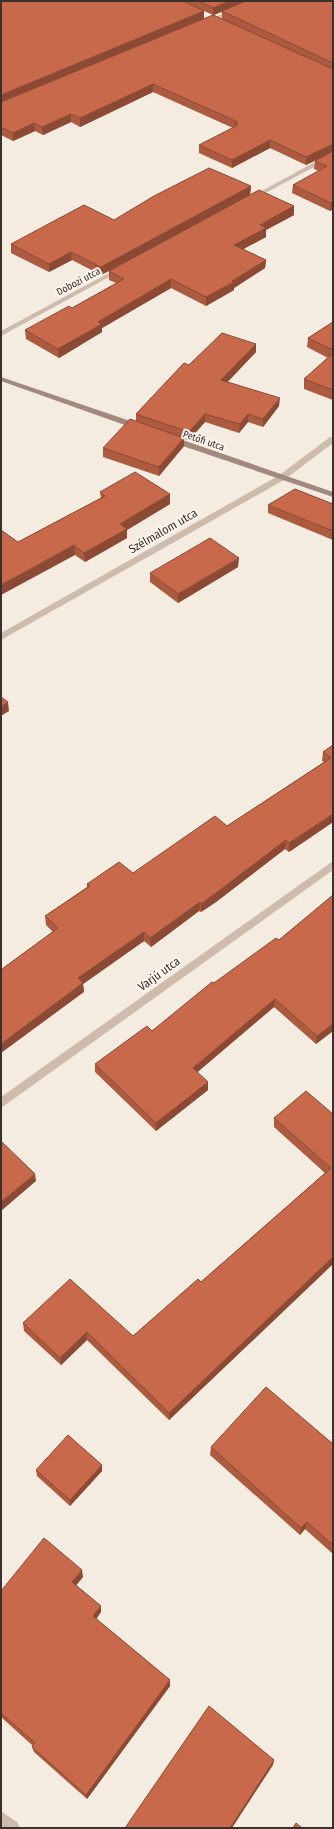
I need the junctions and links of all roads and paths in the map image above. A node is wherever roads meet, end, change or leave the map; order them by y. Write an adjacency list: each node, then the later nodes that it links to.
1 (257, 1): 3 (street)
2 (206, 16): 3 (street)
3 (212, 19): 4 (street); 5 (street)
4 (219, 22)
5 (198, 25)
6 (333, 154): 7 (street)
7 (243, 203)
8 (126, 266): 9 (street, Dobozi utca)
9 (1, 334)
10 (1, 379): 11 (main road)
11 (148, 431)
12 (163, 436): 14 (main road, Petőfi utca)
13 (333, 439): 14 (street, Szélmalom utca)
14 (281, 478): 15 (main road, Petőfi utca); 16 (street, Szélmalom utca)
15 (333, 495)
16 (1, 637)
17 (333, 865): 18 (street, Varjú utca)
18 (1, 1103)
19 (1, 1818): 20 (street)
20 (13, 1828)

